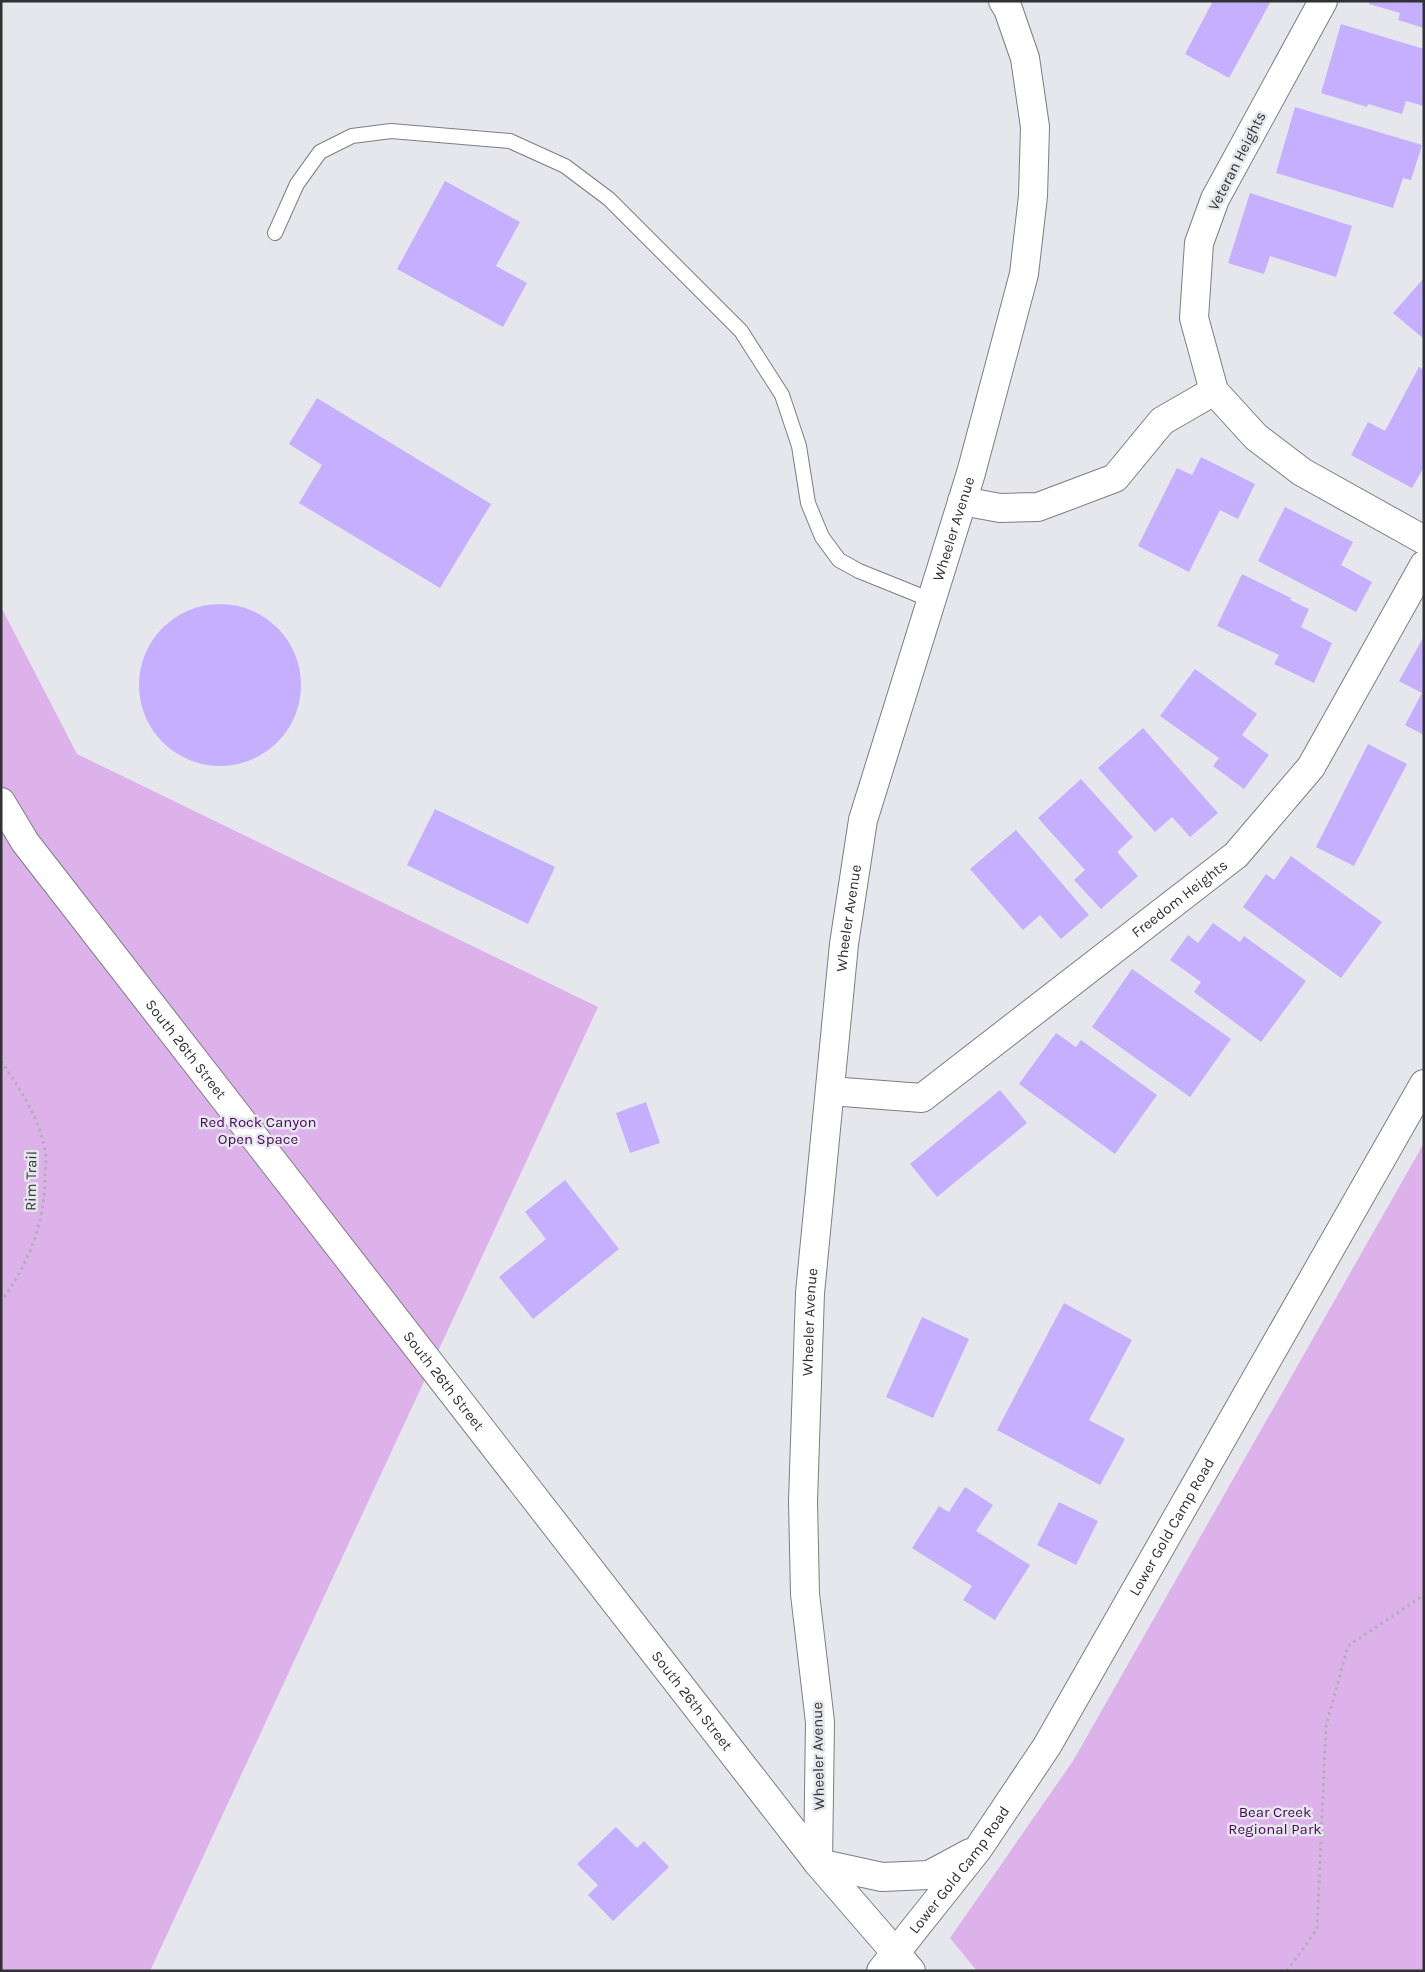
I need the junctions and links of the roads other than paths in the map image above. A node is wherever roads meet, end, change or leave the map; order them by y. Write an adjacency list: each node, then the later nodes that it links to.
1 (1003, 1): 5 (street, Wheeler Avenue)
2 (1323, 1): 4 (street, Veteran Heights)
3 (275, 233): 8 (lane)
4 (1214, 391): 5 (street); 6 (street, Veteran Heights)
5 (962, 501): 8 (street, Wheeler Avenue)
6 (1424, 540)
7 (1424, 565): 11 (street, Freedom Heights)
8 (931, 600): 11 (street, Wheeler Avenue)
9 (1, 802): 13 (street, South 26th Street)
10 (1424, 1084): 12 (street, Lower Gold Camp Road)
11 (830, 1091): 13 (street, Wheeler Avenue)
12 (978, 1849): 13 (street); 14 (street, Lower Gold Camp Road)
13 (818, 1863): 14 (street, South 26th Street)
14 (895, 1964)

